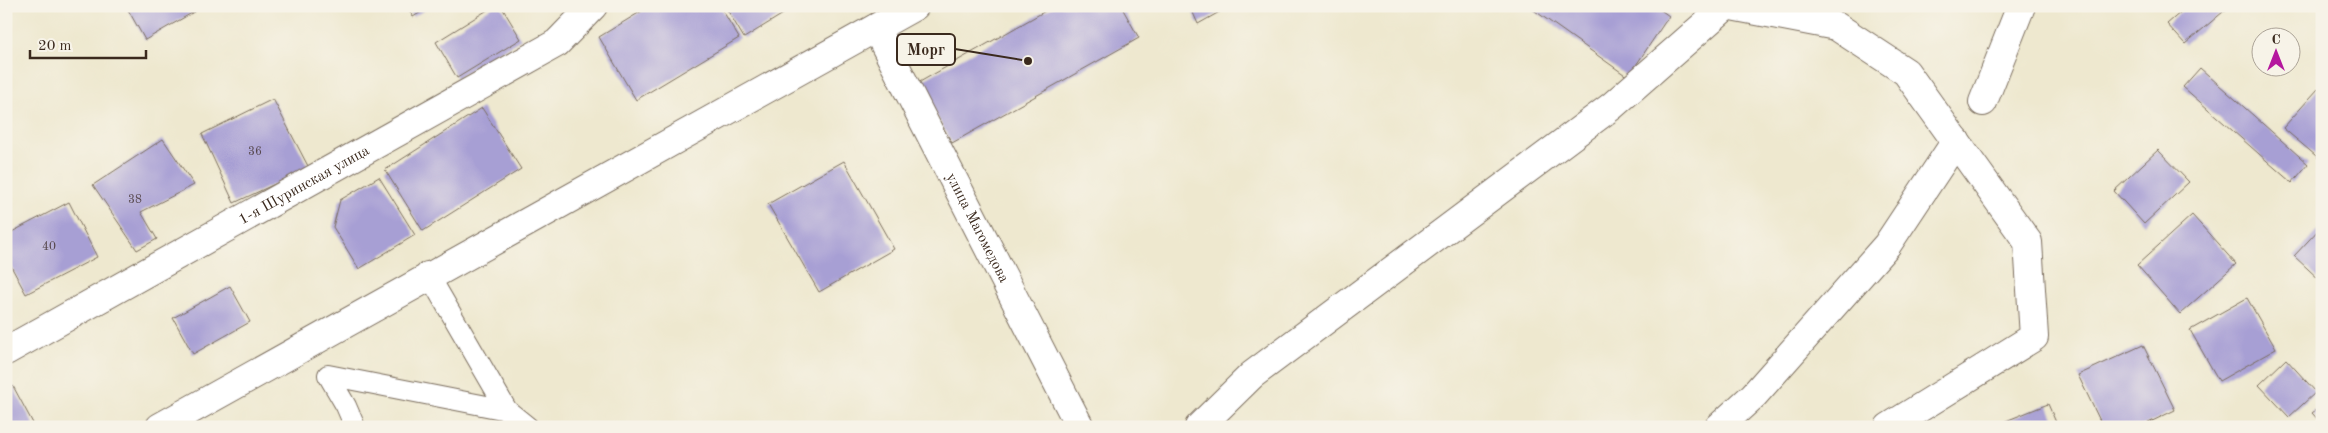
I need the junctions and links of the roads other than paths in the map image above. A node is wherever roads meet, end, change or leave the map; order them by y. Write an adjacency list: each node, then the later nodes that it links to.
1 (593, 6): 10 (street, 1-я Шуринская улица)
2 (914, 6): 6 (street)
3 (1726, 6): 16 (street)
4 (1731, 6): 8 (street)
5 (2021, 6): 7 (street)
6 (876, 28): 9 (street); 15 (street, улица Магомедова)
7 (1983, 102)
8 (1956, 141): 17 (street); 18 (street)
9 (429, 274): 11 (lane); 12 (street)
10 (6, 351)
11 (508, 410): 13 (lane); 14 (lane)
12 (160, 427)
13 (355, 427)
14 (528, 427)
15 (1080, 427)
16 (1199, 427)
17 (1719, 427)
18 (1889, 427)

